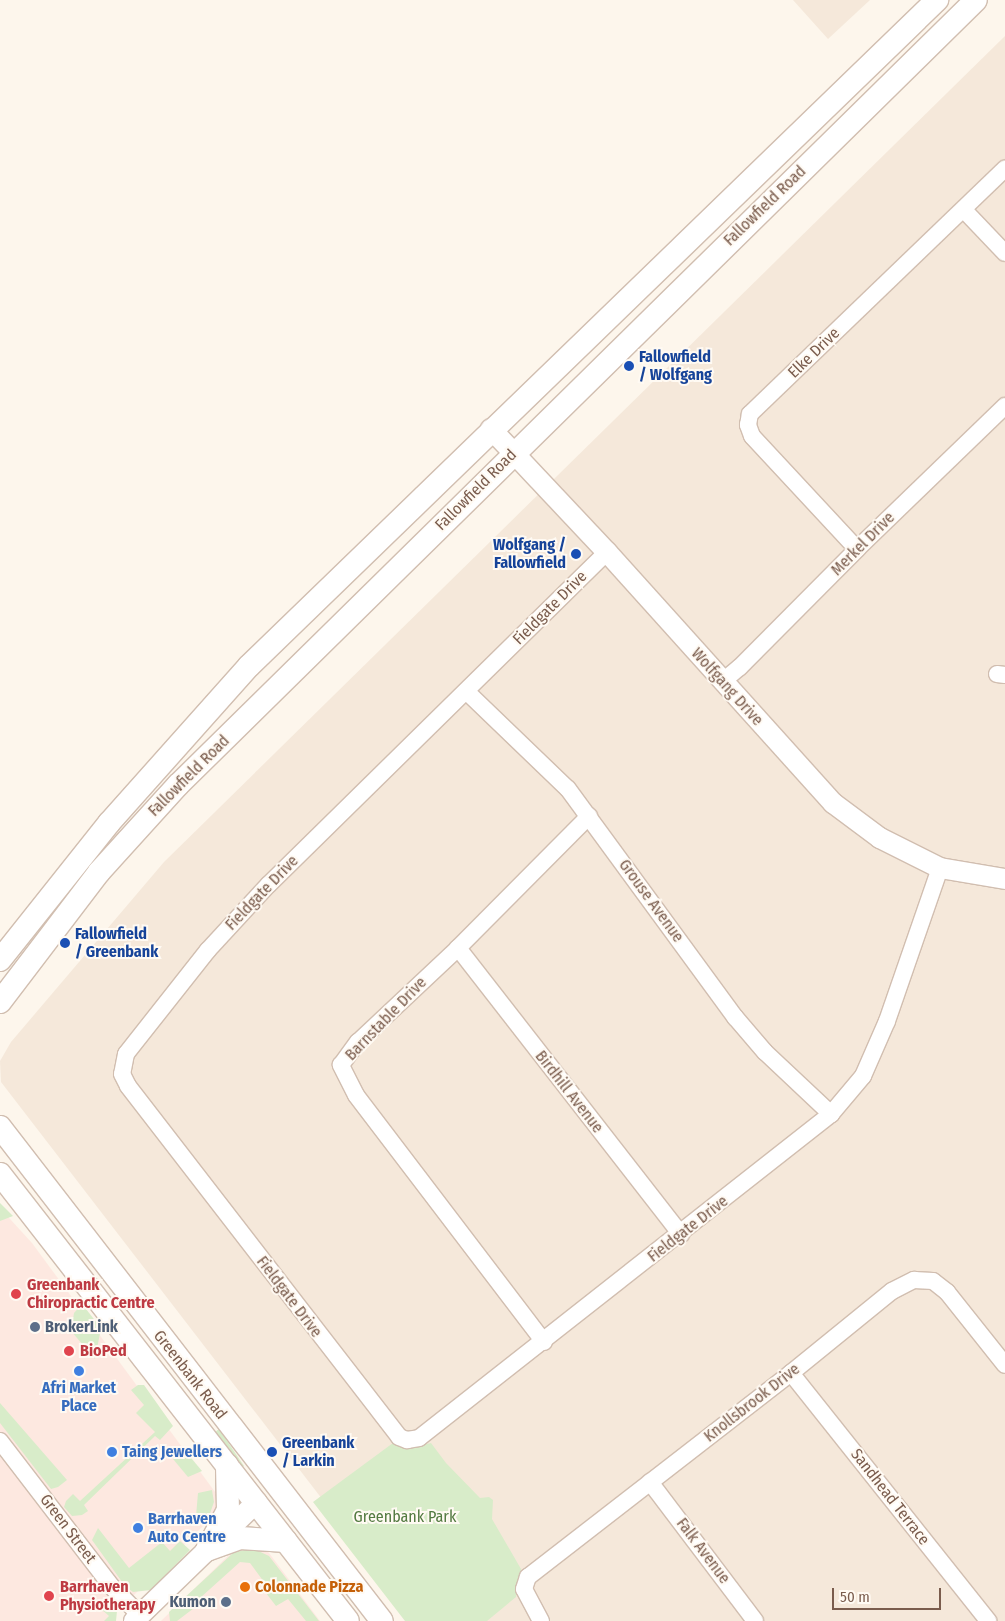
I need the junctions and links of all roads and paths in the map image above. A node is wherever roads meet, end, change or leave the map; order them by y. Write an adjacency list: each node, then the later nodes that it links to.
1 (937, 0): 7 (main road, Fallowfield Road)
2 (976, 0): 8 (main road, Fallowfield Road)
3 (1005, 169): 4 (street, Elke Drive)
4 (964, 210): 5 (street); 9 (street, Elke Drive)
5 (1005, 253)
6 (1005, 406): 9 (street, Merkel Drive)
7 (491, 429): 8 (street, Wolfgang Drive); 17 (main road, Fallowfield Road)
8 (513, 453): 10 (street, Wolfgang Drive); 18 (main road, Fallowfield Road)
9 (857, 549): 11 (street, Merkel Drive)
10 (607, 552): 11 (street, Wolfgang Drive); 12 (street, Fieldgate Drive)
11 (722, 682): 14 (street, Wolfgang Drive)
12 (466, 691): 13 (street, Grouse Avenue); 23 (street, Fieldgate Drive)
13 (589, 816): 16 (street, Barnstable Drive); 19 (street, Grouse Avenue)
14 (940, 868): 15 (street, Wolfgang Drive); 19 (street, Fieldgate Drive)
15 (1005, 879)
16 (458, 948): 22 (street, Birdhill Avenue); 23 (street, Barnstable Drive)
17 (0, 960)
18 (0, 1002)
19 (831, 1114): 22 (street, Fieldgate Drive)
20 (0, 1127): 29 (main road, Greenbank Road)
21 (0, 1174): 27 (main road, Greenbank Road)
22 (681, 1234): 23 (street, Fieldgate Drive)
23 (544, 1342)
24 (1005, 1365): 25 (street, Knollsbrook Drive)
25 (792, 1373): 28 (street, Knollsbrook Drive); 38 (street, Sandhead Terrace)
26 (0, 1441): 33 (street, Green Street)
27 (227, 1465): 30 (main road, Greenbank Road); 32 (main road)
28 (650, 1482): 36 (street, Knollsbrook Drive); 37 (street, Falk Avenue)
29 (275, 1484): 30 (main road); 35 (main road, Greenbank Road)
30 (256, 1502): 31 (main road, Greenbank Road); 32 (street)
31 (286, 1541): 32 (main road); 34 (main road, Greenbank Road)
32 (207, 1550): 33 (street)
33 (137, 1618)
34 (348, 1621)
35 (382, 1621)
36 (541, 1621)
37 (755, 1621)
38 (988, 1621)

